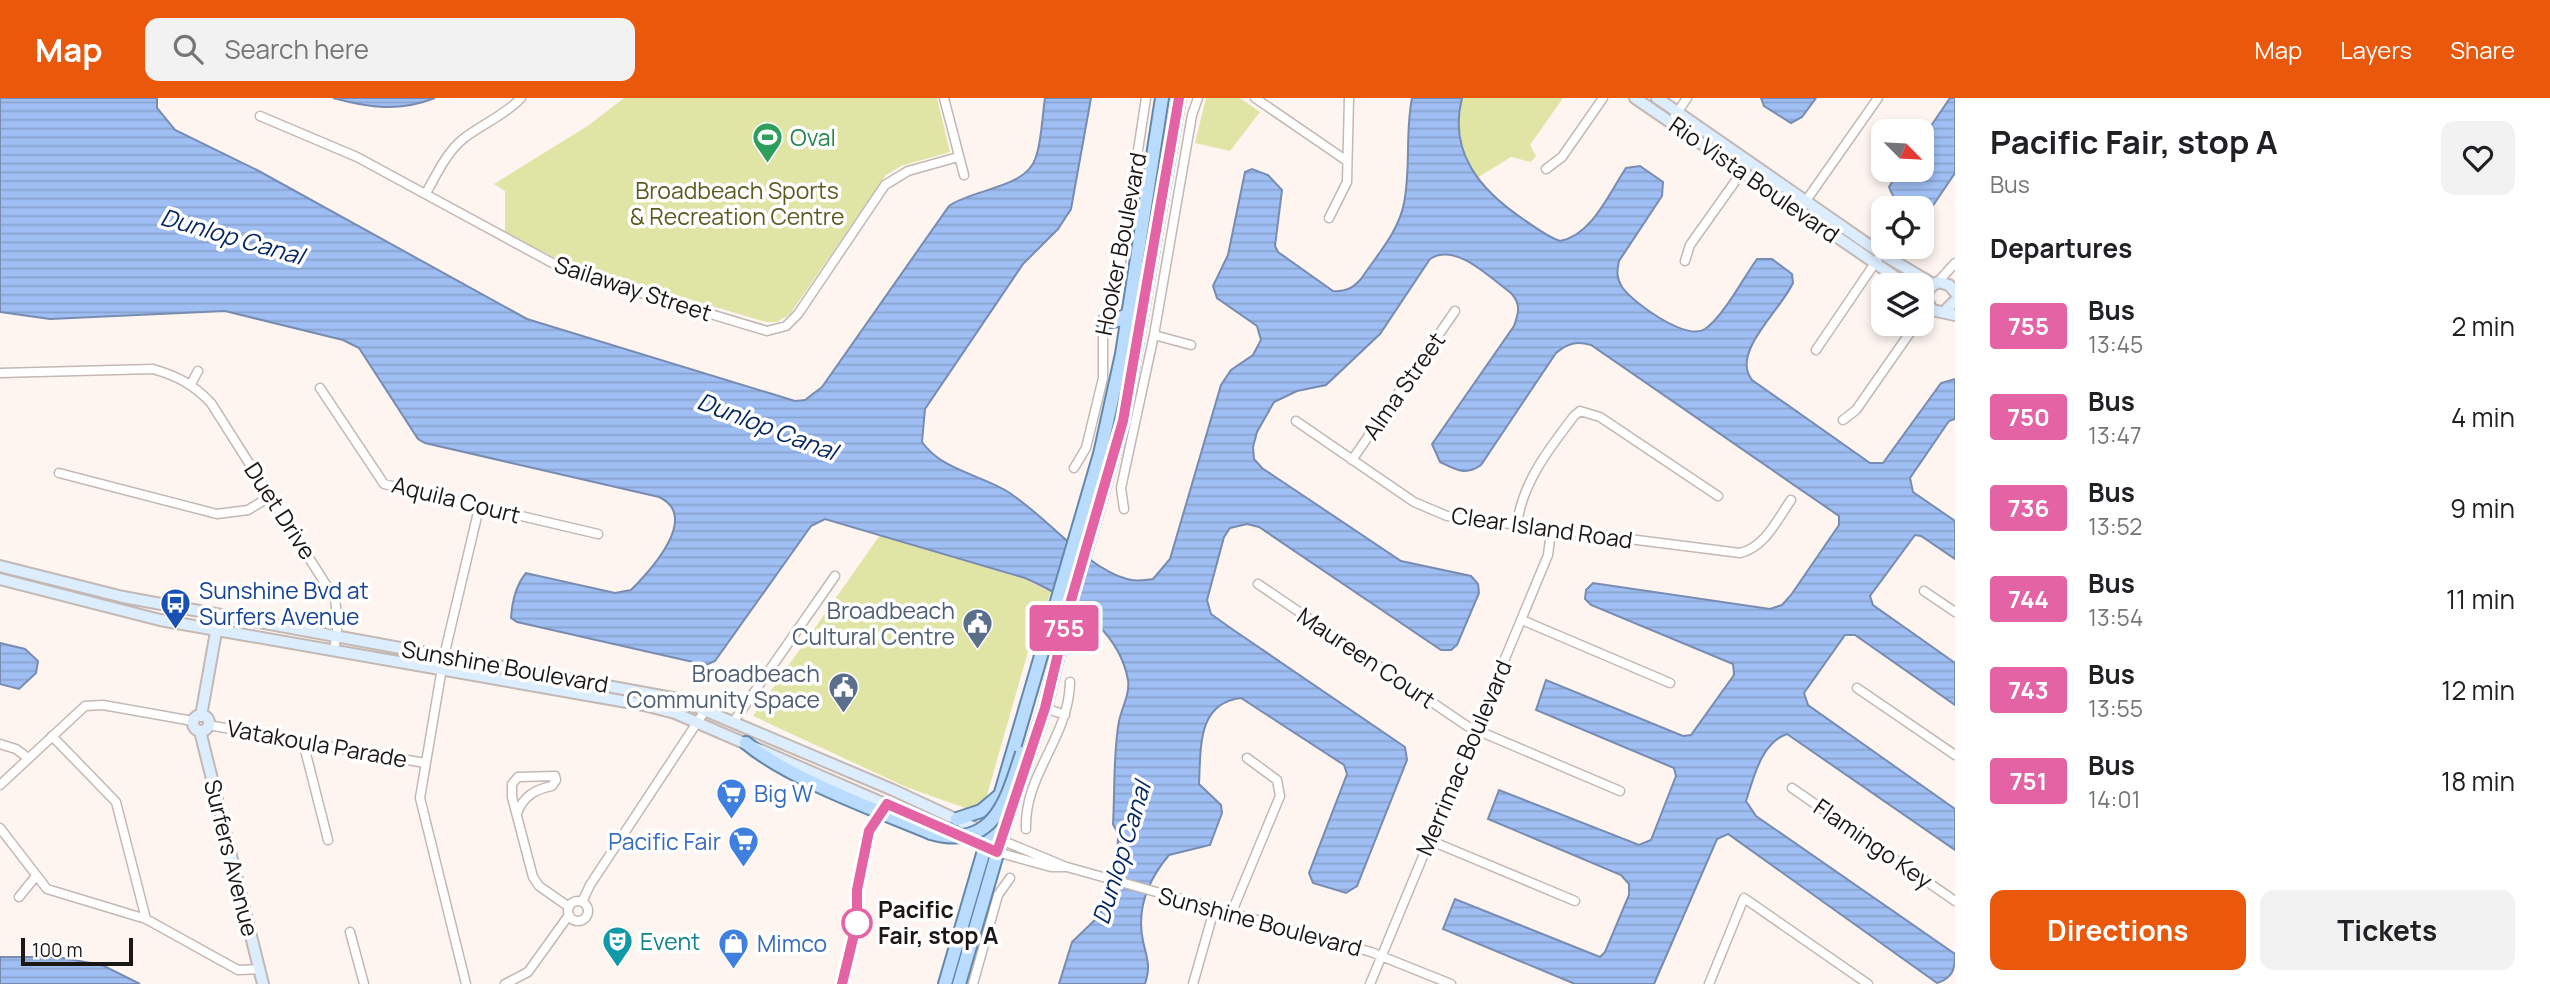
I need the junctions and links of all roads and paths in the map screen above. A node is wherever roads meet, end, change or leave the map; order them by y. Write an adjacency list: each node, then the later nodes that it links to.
1 (521, 98): 23 (street)
2 (944, 98): 17 (street)
3 (1146, 98): 40 (street, Hooker Boulevard)
4 (1162, 98): 38 (main road, Hooker Boulevard)
5 (1179, 98): 63 (main road, Hooker Boulevard)
6 (1198, 98): 42 (street, Hooker Boulevard)
7 (1255, 98): 18 (street)
8 (1349, 98): 18 (street)
9 (1603, 98): 20 (street)
10 (1636, 98): 16 (main road, Rio Vista Boulevard)
11 (1657, 98): 14 (main road, Rio Vista Boulevard)
12 (1687, 98): 14 (street)
13 (1878, 98): 24 (street)
14 (1677, 112): 16 (street); 19 (main road, Rio Vista Boulevard)
15 (260, 117): 23 (street, Sailaway Street)
16 (1670, 122): 21 (main road, Rio Vista Boulevard)
17 (958, 157): 22 (street); 23 (street, Sailaway Street)
18 (1347, 161): 25 (street)
19 (1749, 162): 21 (street); 24 (main road, Rio Vista Boulevard)
20 (1546, 169)
21 (1743, 172): 24 (main road, Rio Vista Boulevard); 29 (street)
22 (964, 175)
23 (426, 193)
24 (1802, 206): 26 (main road, Rio Vista Boulevard); 31 (main road, Rio Vista Boulevard)
25 (1329, 218)
26 (1871, 247)
27 (1878, 259): 31 (street)
28 (1891, 259): 33 (main road, Rio Vista Boulevard)
29 (1685, 261)
30 (1955, 263): 33 (street)
31 (1875, 264): 32 (main road, Rio Vista Boulevard); 45 (street)
32 (1889, 273)
33 (1936, 283): 34 (main road); 35 (main road, Rio Vista Boulevard)
34 (1934, 286)
35 (1955, 292)
36 (1955, 301): 39 (main road)
37 (1455, 311): 52 (street, Alma Street)
38 (1128, 314): 40 (main road); 41 (main road, Hooker Boulevard)
39 (1950, 314)
40 (1103, 322): 41 (main road); 53 (street, Hooker Boulevard)
41 (1124, 335): 63 (main road, Hooker Boulevard)
42 (1154, 335): 44 (street); 59 (street, Hooker Boulevard)
43 (1908, 336): 50 (street)
44 (1191, 345)
45 (1816, 351)
46 (198, 371): 48 (street)
47 (0, 373): 48 (street, Duet Drive)
48 (191, 384): 55 (street, Duet Drive)
49 (320, 388): 58 (street, Aquila Court)
50 (1843, 420)
51 (1296, 421): 52 (street, Clear Island Road)
52 (1352, 460): 60 (street, Clear Island Road)
53 (1074, 468)
54 (59, 473): 55 (street)
55 (271, 496): 74 (street, Duet Drive)
56 (1718, 496): 60 (street)
57 (1791, 500): 61 (street, Clear Island Road)
58 (479, 508): 62 (street, Aquila Court); 76 (street)
59 (1124, 509)
60 (1517, 525): 61 (street, Clear Island Road)
61 (1551, 531): 72 (street, Merrimac Boulevard)
62 (598, 534)
63 (1082, 544): 69 (main road, Hooker Boulevard)
64 (0, 566): 71 (main road, Sunshine Boulevard)
65 (835, 576): 85 (street)
66 (0, 579): 73 (main road, Sunshine Boulevard)
67 (1258, 584): 88 (street, Maureen Court)
68 (1924, 591): 70 (street)
69 (1065, 603): 78 (main road, Hooker Boulevard); 100 (main road, Hooker Boulevard)
70 (1955, 612)
71 (219, 615): 73 (main road, Surfers Avenue); 74 (main road, Sunshine Boulevard)
72 (1522, 620): 80 (street); 88 (street, Merrimac Boulevard)
73 (216, 631): 75 (main road, Sunshine Boulevard); 86 (main road, Surfers Avenue)
74 (336, 637): 75 (street, Duet Drive); 76 (main road, Sunshine Boulevard)
75 (334, 651): 77 (main road, Sunshine Boulevard)
76 (444, 656): 77 (street); 83 (main road, Sunshine Boulevard)
77 (442, 670): 87 (main road, Sunshine Boulevard); 96 (street)
78 (1054, 670): 82 (main road, Hooker Boulevard); 91 (main road, bridge)
79 (1070, 682): 84 (street)
80 (1670, 683)
81 (1857, 688): 93 (street)
82 (1045, 708): 84 (street); 107 (main road, Hooker Boulevard)
83 (706, 709): 85 (main road, Sunshine Boulevard); 87 (street)
84 (1065, 715): 104 (street)
85 (734, 721): 102 (main road, Sunshine Boulevard)
86 (201, 723): 89 (street, Vatakoula Parade); 90 (street, Vatakoula Parade); 120 (main road, Surfers Avenue)
87 (698, 723): 91 (main road, Sunshine Boulevard); 113 (street)
88 (1475, 730): 99 (street, Maureen Court); 106 (street, Merrimac Boulevard)
89 (52, 736): 94 (street, Vatakoula Parade); 117 (street)
90 (303, 742): 96 (street, Vatakoula Parade); 105 (street)
91 (746, 743): 107 (main road, Sunshine Boulevard)
92 (0, 744): 94 (street)
93 (1955, 755)
94 (27, 758): 97 (street, Vatakoula Parade)
95 (1247, 758): 116 (street)
96 (425, 763): 123 (street)
97 (0, 785)
98 (1792, 788): 112 (street, Flamingo Key)
99 (1620, 791)
100 (1000, 795): 102 (main road); 107 (main road, Hooker Boulevard)
101 (517, 814): 101 (street); 115 (street)
102 (957, 819): 107 (main road, Sunshine Boulevard)
103 (0, 828): 108 (street)
104 (1026, 829)
105 (328, 840)
106 (1429, 840): 111 (street); 119 (street, Merrimac Boulevard)
107 (993, 843): 114 (street, Sunshine Boulevard); 125 (main road, Hooker Boulevard); 126 (main road, Hooker Boulevard)
108 (36, 876): 110 (street); 117 (street)
109 (1010, 878): 127 (street)
110 (19, 897)
111 (1575, 901)
112 (1955, 901)
113 (582, 902): 115 (street); 115 (street)
114 (1214, 910): 116 (street, Sunshine Boulevard); 128 (street)
115 (569, 911): 124 (street)
116 (1231, 914): 119 (street, Sunshine Boulevard)
117 (146, 919): 120 (street)
118 (350, 932): 122 (street)
119 (1381, 956): 129 (street, Merrimac Boulevard); 130 (street, Sunshine Boulevard)
120 (259, 969): 121 (main road, Surfers Avenue)
121 (262, 984)
122 (364, 984)
123 (466, 984)
124 (505, 984)
125 (945, 984)
126 (959, 984)
127 (973, 984)
128 (1193, 984)
129 (1370, 984)
130 (1451, 984)
131 (1709, 984): 132 (street)
132 (1868, 984)

